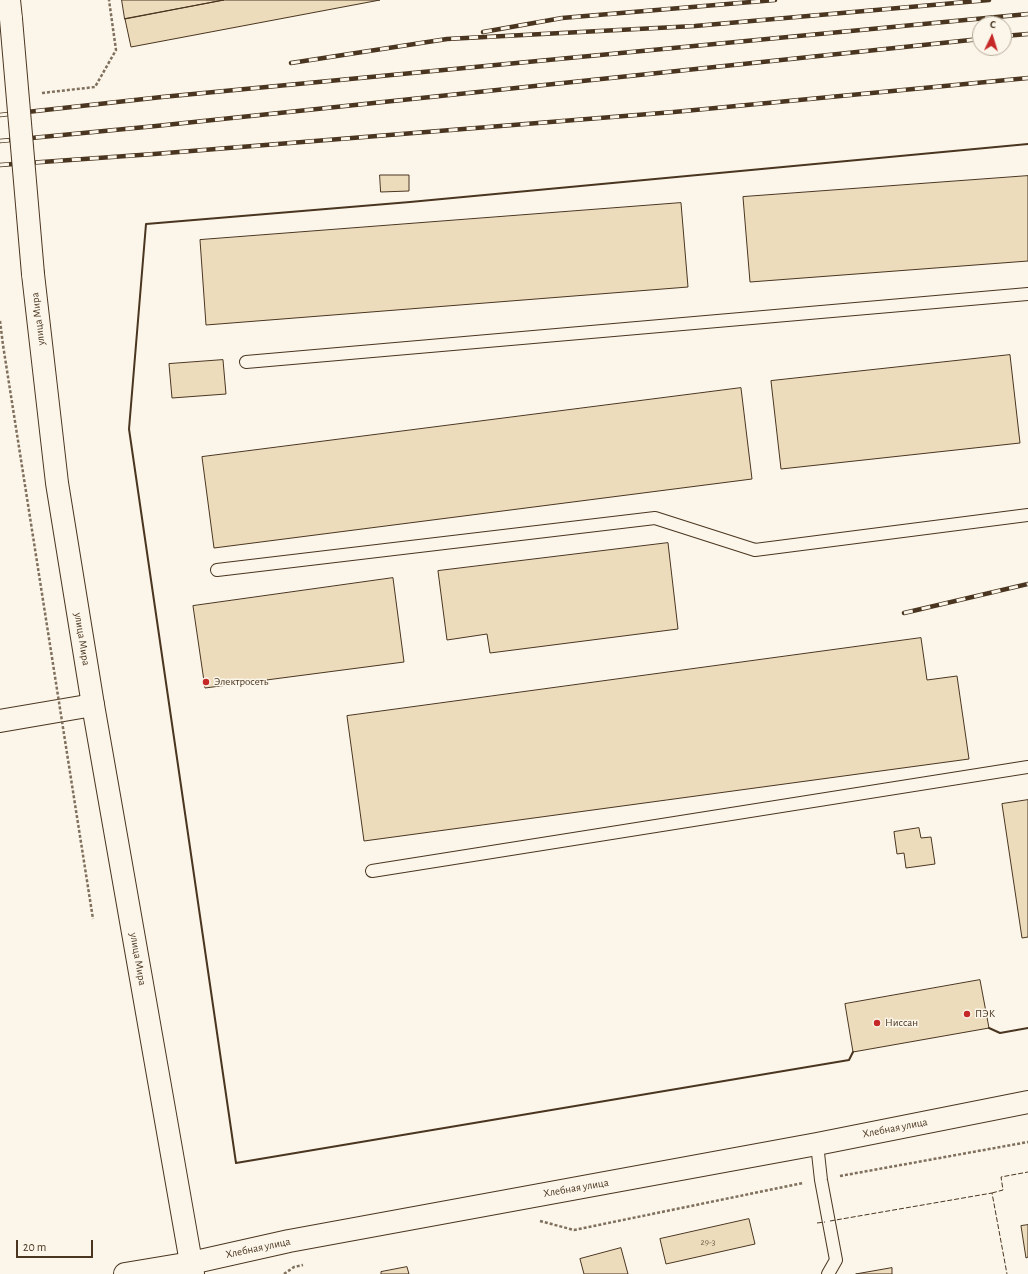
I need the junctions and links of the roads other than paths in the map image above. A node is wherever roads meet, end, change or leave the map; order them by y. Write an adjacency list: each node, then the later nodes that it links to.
1 (10, 10): 6 (main road, улица Мира, bridge)
2 (1028, 294): 3 (lane)
3 (246, 362)
4 (1028, 515): 5 (lane)
5 (217, 570)
6 (93, 705): 7 (main road); 12 (main road, улица Мира)
7 (0, 721)
8 (1028, 767): 9 (lane)
9 (372, 871)
10 (1028, 1102): 11 (main road, Хлебная улица)
11 (817, 1144): 12 (main road, Хлебная улица); 14 (lane)
12 (192, 1268): 13 (main road, Хлебная улица)
13 (125, 1274)
14 (828, 1274)

